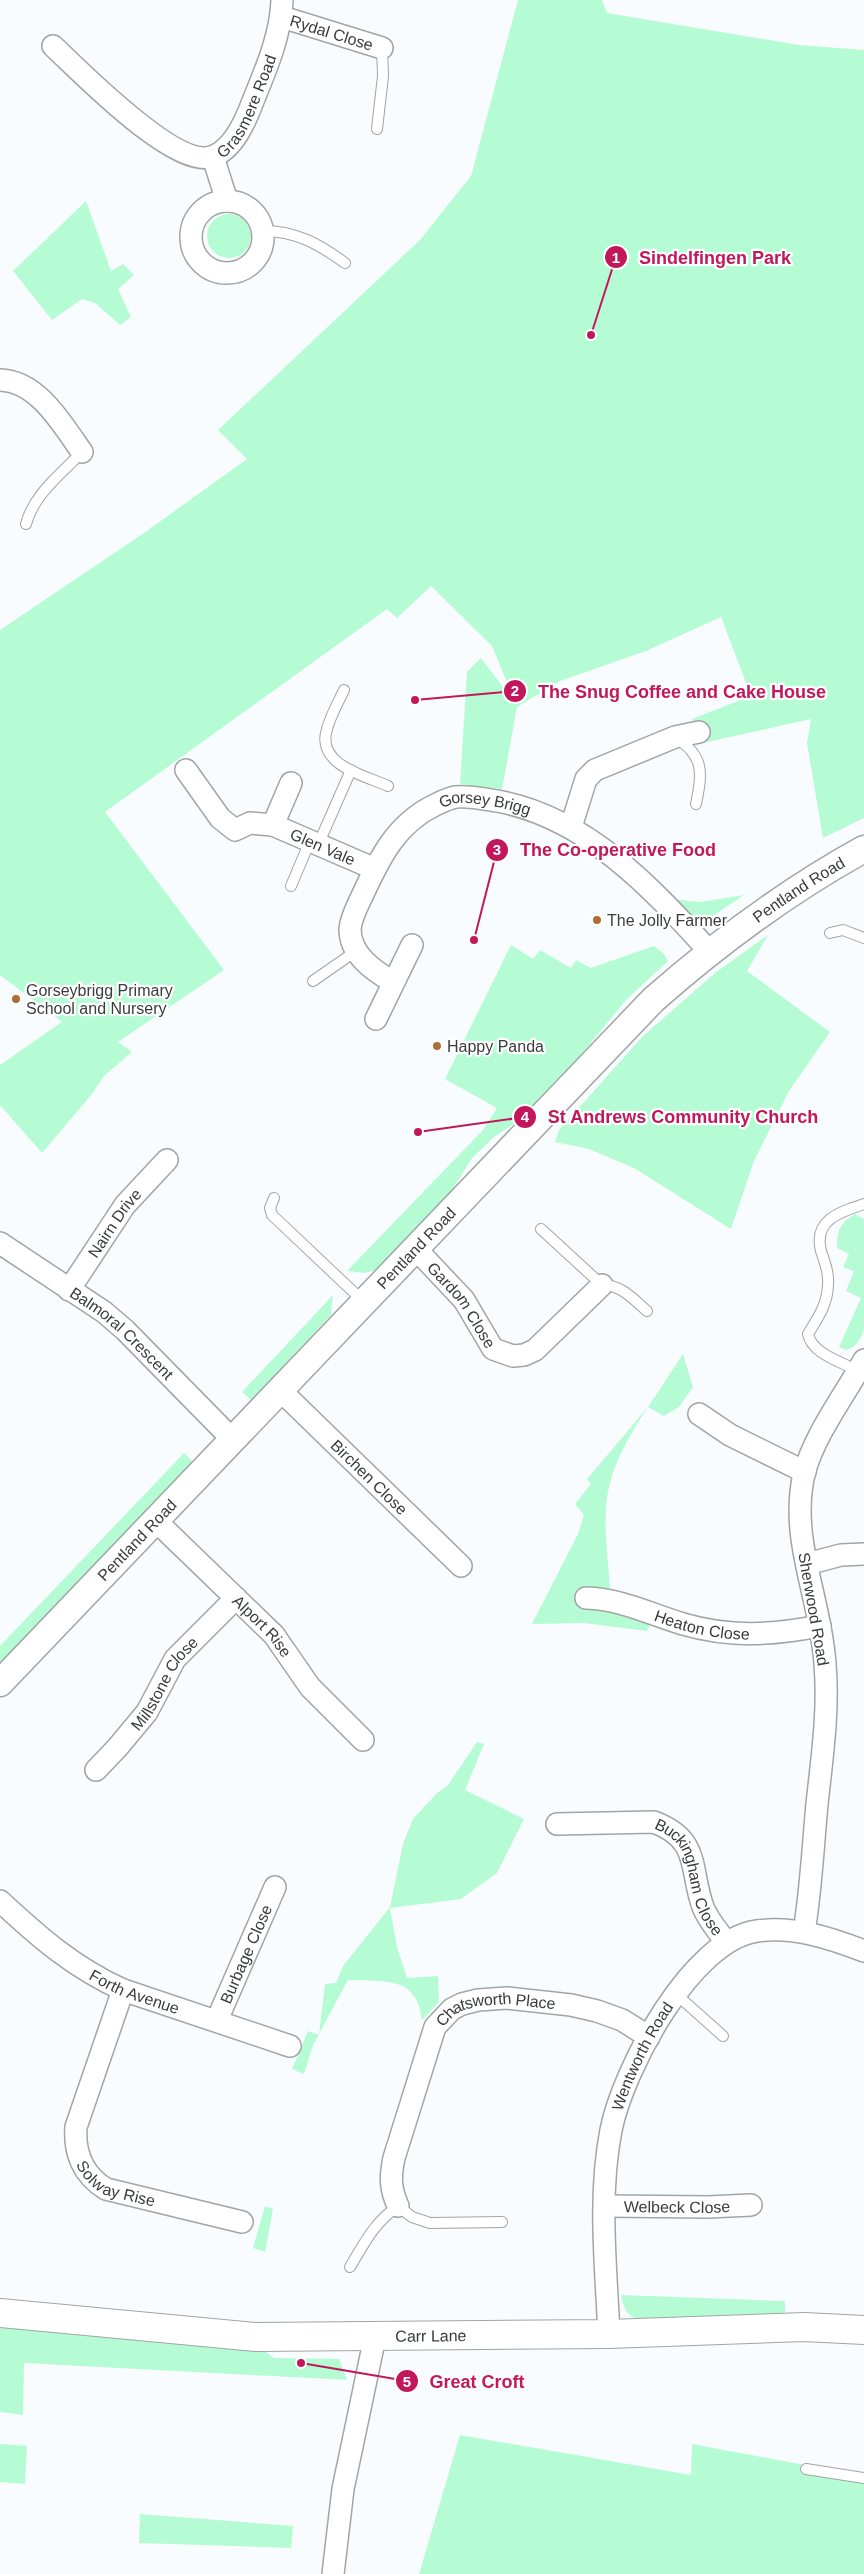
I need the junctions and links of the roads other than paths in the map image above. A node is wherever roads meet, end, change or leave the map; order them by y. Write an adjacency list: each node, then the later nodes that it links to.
1 (282, 9): 3 (street, Rydal Close); 5 (street, Grasmere Road)
2 (53, 46): 5 (street, Grasmere Road)
3 (382, 48): 4 (lane)
4 (377, 128)
5 (213, 156): 6 (street)
6 (227, 201): 7 (street); 7 (street)
7 (262, 231): 8 (lane)
8 (345, 263)
9 (0, 380): 10 (street)
10 (82, 452): 11 (lane)
11 (26, 524)
12 (344, 690): 16 (lane)
13 (699, 732): 14 (street)
14 (675, 737): 19 (lane); 21 (street)
15 (186, 770): 20 (street, Glen Vale)
16 (351, 770): 18 (lane); 22 (lane)
17 (291, 783): 20 (street, Glen Vale)
18 (388, 786)
19 (696, 804)
20 (272, 825): 22 (street, Glen Vale)
21 (571, 827): 24 (street, Gorsey Brigg); 30 (street, Gorsey Brigg)
22 (314, 843): 24 (street, Glen Vale); 25 (lane)
23 (864, 849): 30 (street, Pentland Road)
24 (375, 869): 29 (street, Gorsey Brigg)
25 (291, 886)
26 (830, 933): 27 (lane)
27 (864, 938)
28 (412, 945): 32 (street)
29 (356, 951): 31 (lane); 32 (street)
30 (709, 951): 39 (street, Pentland Road)
31 (313, 981)
32 (393, 982): 33 (street)
33 (376, 1019)
34 (167, 1160): 41 (street, Nairn Drive)
35 (274, 1198): 42 (lane)
36 (864, 1204): 44 (lane)
37 (541, 1229): 40 (lane)
38 (0, 1243): 41 (street, Balmoral Crescent)
39 (415, 1248): 40 (street, Gardom Close); 42 (street, Pentland Road)
40 (602, 1285): 43 (lane)
41 (69, 1290): 47 (street, Balmoral Crescent)
42 (363, 1301): 45 (street, Pentland Road)
43 (647, 1311)
44 (861, 1365): 48 (street, Sherwood Road)
45 (279, 1389): 47 (street, Pentland Road); 52 (street, Birchen Close)
46 (699, 1414): 48 (street)
47 (232, 1439): 49 (street, Pentland Road)
48 (805, 1472): 51 (street, Sherwood Road)
49 (155, 1520): 53 (street, Alport Rise); 56 (street, Pentland Road)
50 (864, 1554): 51 (street)
51 (807, 1564): 55 (street, Sherwood Road)
52 (461, 1566)
53 (236, 1598): 57 (street, Alport Rise); 58 (street, Millstone Close)
54 (586, 1598): 55 (street, Heaton Close)
55 (820, 1626): 62 (street, Sherwood Road)
56 (0, 1683)
57 (363, 1740)
58 (96, 1770)
59 (557, 1824): 63 (street, Buckingham Close)
60 (275, 1888): 67 (street, Burbage Close)
61 (0, 1901): 65 (street, Forth Avenue)
62 (804, 1932): 63 (street, Wentworth Road); 64 (street, Wentworth Road)
63 (726, 1942): 66 (street, Wentworth Road)
64 (864, 1951)
65 (123, 1990): 67 (street, Forth Avenue); 74 (street, Solway Rise)
66 (677, 1994): 68 (lane); 69 (street, Wentworth Road)
67 (218, 2020): 70 (street, Forth Avenue)
68 (723, 2036)
69 (649, 2037): 72 (street, Chatsworth Place); 73 (street, Wentworth Road)
70 (290, 2046)
71 (751, 2205): 73 (street, Welbeck Close)
72 (398, 2206): 75 (lane); 76 (lane)
73 (604, 2206): 79 (street, Wentworth Road)
74 (242, 2222)
75 (502, 2222)
76 (350, 2267)
77 (0, 2318): 80 (main road, Carr Lane)
78 (864, 2330): 79 (main road, Carr Lane)
79 (609, 2334): 80 (main road, Carr Lane)
80 (375, 2337): 83 (street)
81 (806, 2469): 82 (lane)
82 (864, 2478)
83 (336, 2570)

